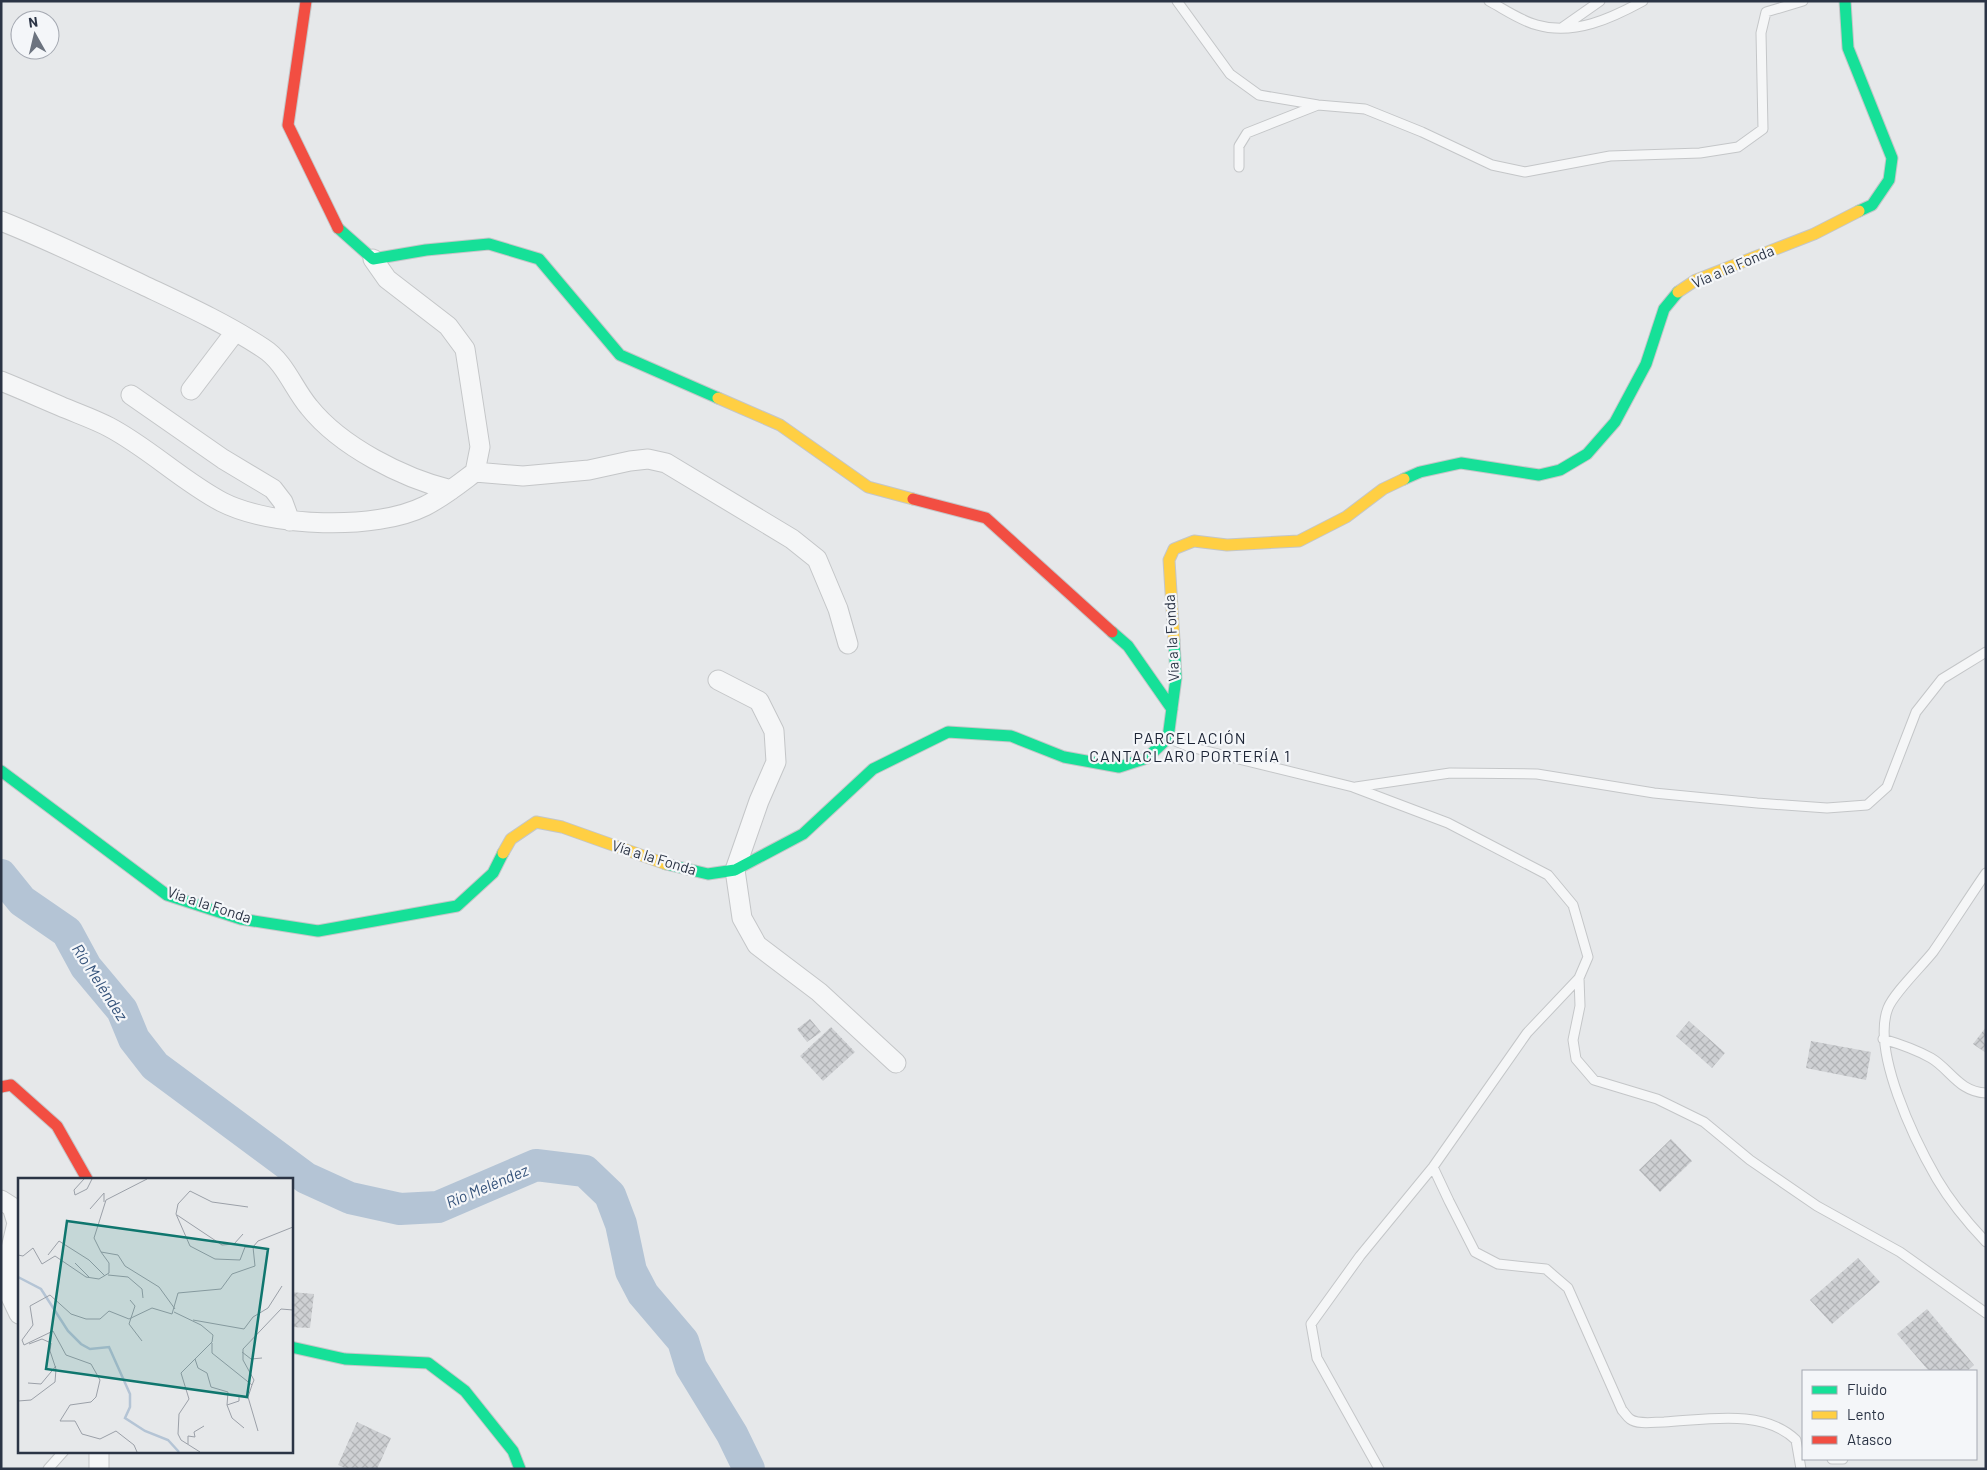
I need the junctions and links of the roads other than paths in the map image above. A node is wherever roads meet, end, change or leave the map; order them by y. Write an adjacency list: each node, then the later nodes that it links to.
1 (306, 1): 12 (street)
2 (1177, 1): 9 (lane)
3 (1489, 1): 8 (lane)
4 (1600, 1): 8 (lane)
5 (1643, 1): 8 (lane)
6 (1802, 1): 9 (lane)
7 (1845, 1): 23 (street, Vía a la Fonda)
8 (1561, 28)
9 (1318, 105): 10 (lane)
10 (1239, 167)
11 (1, 221): 13 (street)
12 (373, 259): 17 (street); 23 (street)
13 (235, 332): 15 (street); 18 (street)
14 (1, 381): 19 (street)
15 (191, 390)
16 (132, 395): 19 (street)
17 (475, 472): 18 (street); 20 (street)
18 (451, 490): 19 (street)
19 (290, 521)
20 (848, 644)
21 (1986, 652): 26 (lane)
22 (718, 680): 27 (street)
23 (1172, 709): 24 (street, Vía a la Fonda)
24 (1168, 738): 26 (lane); 27 (street, Vía a la Fonda)
25 (1, 771): 27 (street, Vía a la Fonda)
26 (1353, 787): 29 (lane)
27 (735, 870): 31 (street)
28 (1986, 873): 30 (lane)
29 (1579, 978): 34 (lane); 39 (lane)
30 (1883, 1040): 33 (lane); 37 (lane)
31 (896, 1063)
32 (1, 1087): 35 (street)
33 (1986, 1092)
34 (1433, 1167): 41 (lane); 47 (lane)
35 (86, 1178)
36 (1, 1200): 38 (street)
37 (1986, 1242)
38 (18, 1312)
39 (1986, 1313)
40 (292, 1347): 46 (street)
41 (1800, 1442): 48 (lane)
42 (63, 1452): 44 (lane)
43 (99, 1452): 45 (street)
44 (48, 1469)
45 (99, 1469)
46 (520, 1469)
47 (1379, 1469)
48 (1801, 1469)

